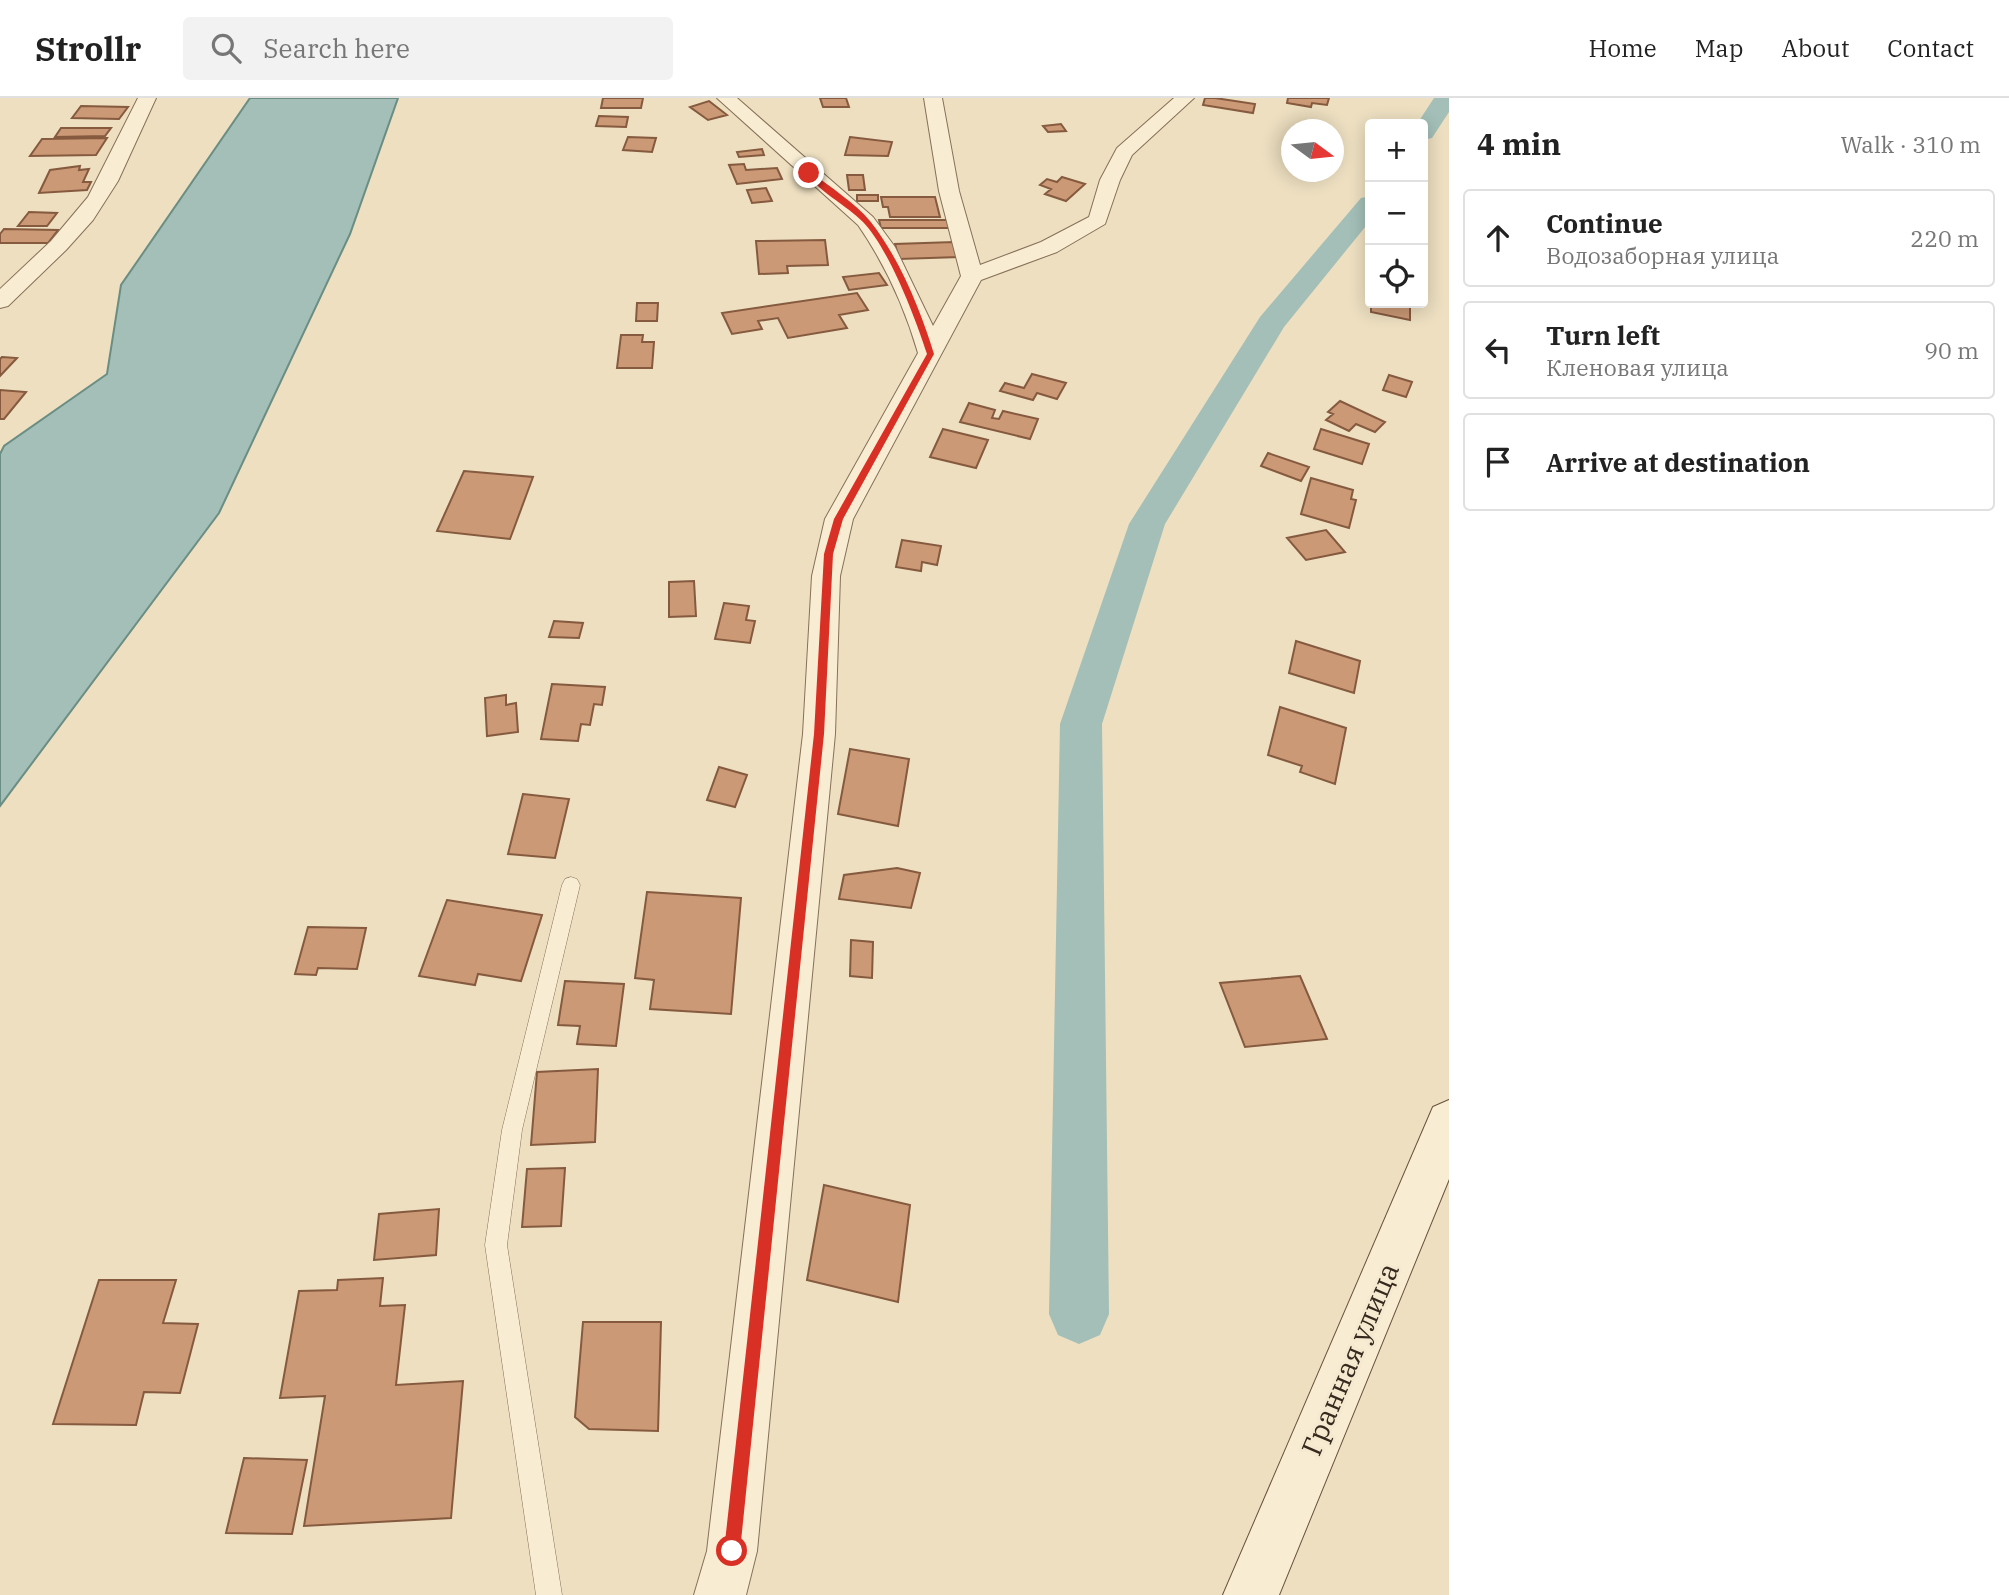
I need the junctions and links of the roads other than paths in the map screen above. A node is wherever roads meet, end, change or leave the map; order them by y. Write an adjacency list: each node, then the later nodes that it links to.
1 (147, 98): 6 (street)
2 (726, 98): 7 (street)
3 (933, 98): 5 (street)
4 (1185, 98): 5 (street)
5 (972, 276): 7 (street)
6 (0, 301)
7 (930, 354): 11 (street)
8 (571, 885): 10 (lane)
9 (1449, 1123): 12 (street, Гранная улица)
10 (549, 1595)
11 (720, 1595)
12 (1251, 1595)

